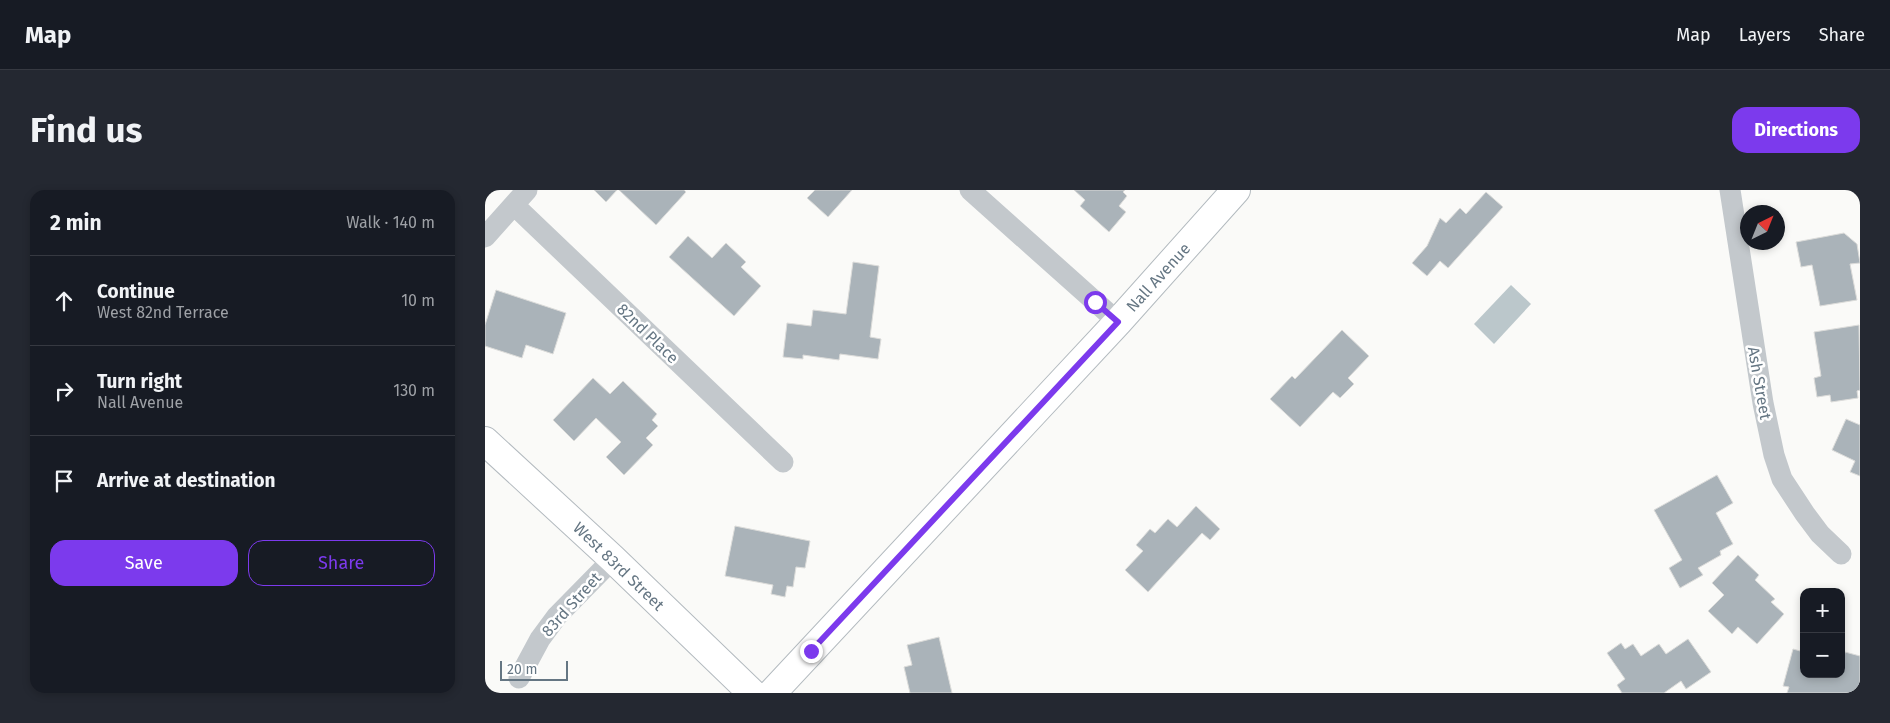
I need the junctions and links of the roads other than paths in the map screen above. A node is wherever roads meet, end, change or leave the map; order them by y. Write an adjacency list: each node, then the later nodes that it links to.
1 (970, 190): 6 (street)
2 (1236, 190): 6 (main road, Nall Avenue)
3 (1730, 190): 9 (street, Ash Street)
4 (520, 197): 5 (street); 8 (street, 82nd Place)
5 (485, 237)
6 (1118, 322): 13 (main road, Nall Avenue)
7 (485, 440): 10 (main road, West 83rd Street)
8 (783, 462)
9 (1841, 554)
10 (613, 559): 11 (street, 83rd Street); 12 (main road, West 83rd Street)
11 (519, 678)
12 (752, 693)
13 (772, 693)

